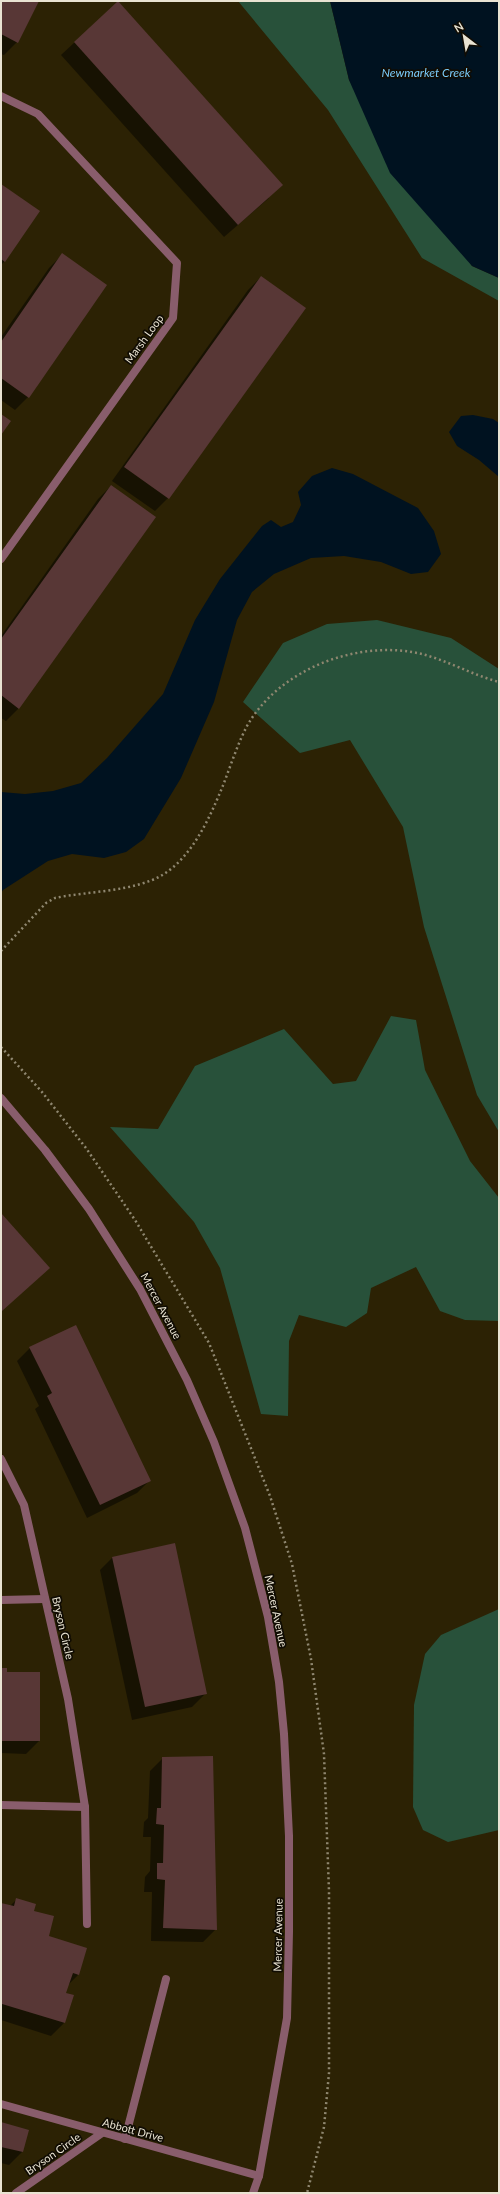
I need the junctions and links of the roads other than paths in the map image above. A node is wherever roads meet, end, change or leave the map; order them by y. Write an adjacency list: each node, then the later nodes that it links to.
1 (1, 96): 2 (street, Marsh Loop)
2 (1, 559)
3 (1, 1098): 14 (street, Mercer Avenue)
4 (1, 1459): 5 (street, Bryson Circle)
5 (45, 1599): 6 (street); 8 (street, Bryson Circle)
6 (1, 1600)
7 (1, 1805): 8 (street)
8 (85, 1807): 9 (street, Bryson Circle)
9 (87, 1924)
10 (166, 1979): 13 (street)
11 (1, 2104): 12 (street, Abbott Drive)
12 (102, 2133): 13 (street, Abbott Drive); 15 (street, Bryson Circle)
13 (125, 2139): 14 (street, Abbott Drive)
14 (259, 2176): 16 (street, Mercer Avenue)
15 (16, 2193)
16 (254, 2193)

